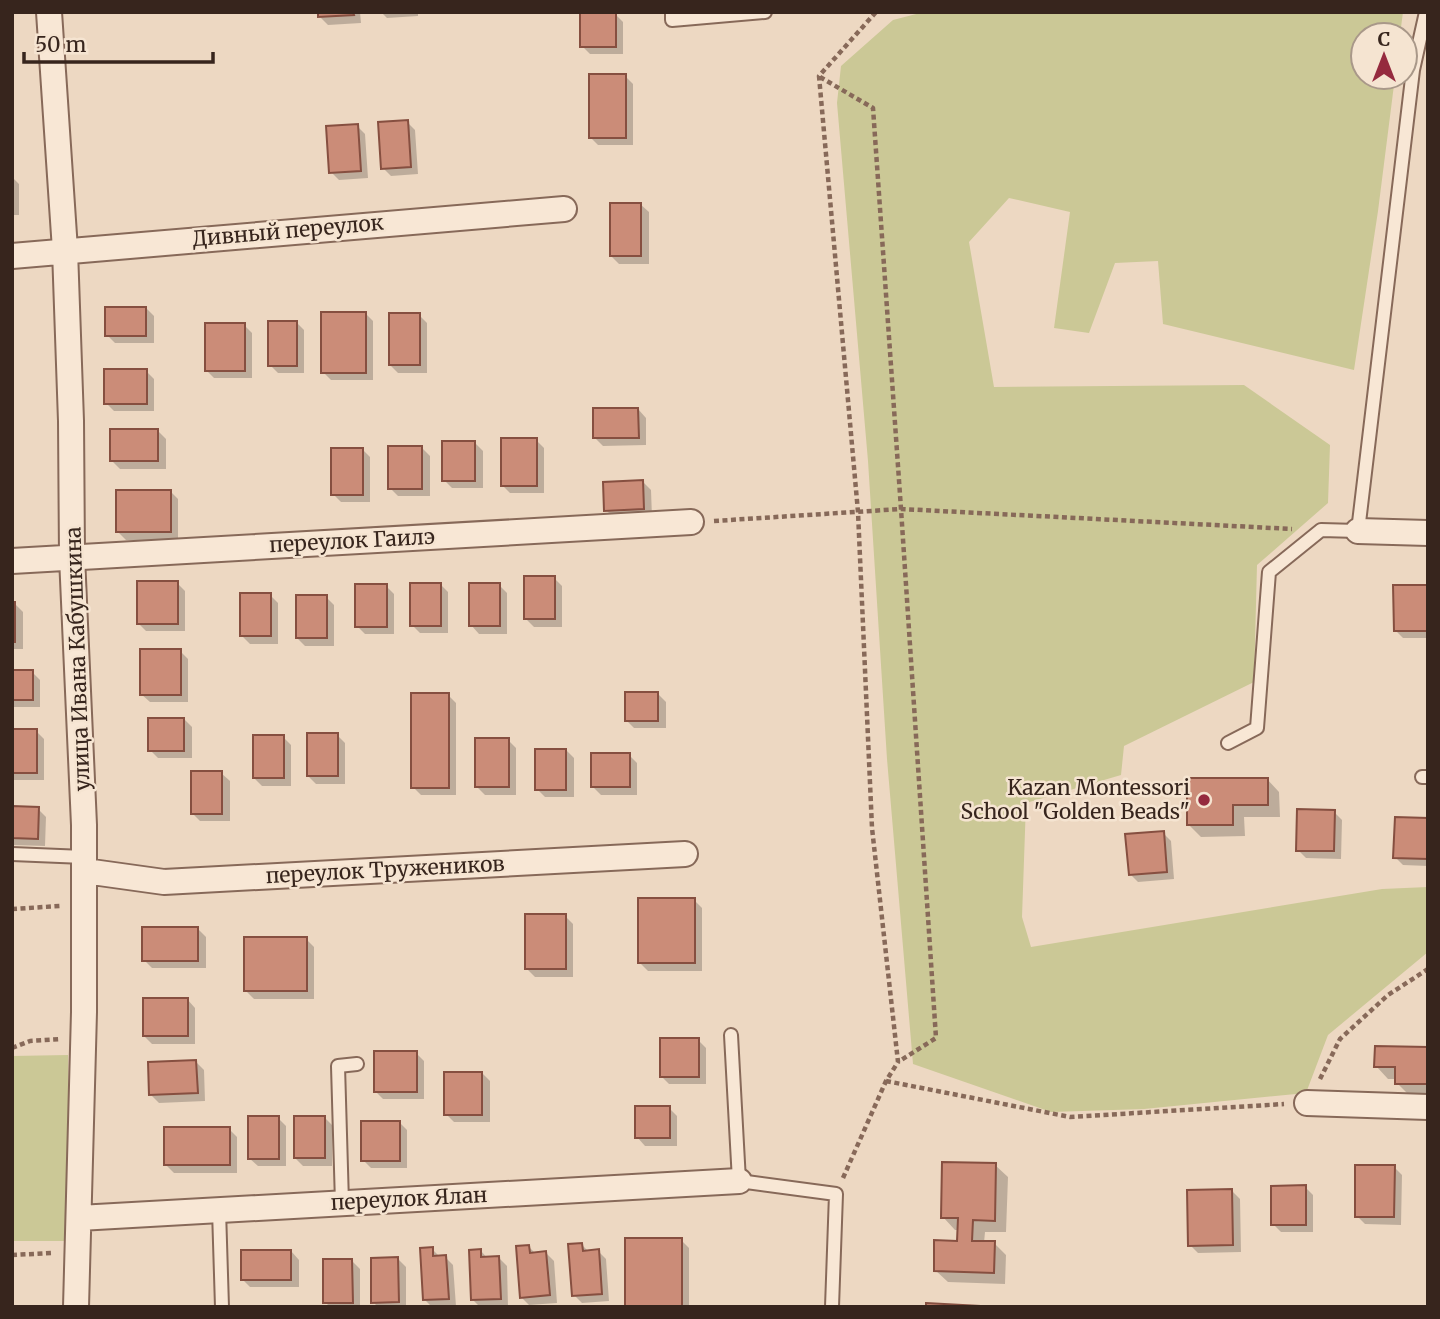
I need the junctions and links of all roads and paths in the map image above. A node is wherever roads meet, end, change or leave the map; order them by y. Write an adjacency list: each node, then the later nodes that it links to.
1 (49, 12): 8 (street, улица Ивана Кабушкина)
2 (672, 12): 3 (lane)
3 (765, 12)
4 (876, 12): 6 (path)
5 (1426, 12): 14 (lane)
6 (819, 76): 10 (path); 11 (path)
7 (564, 209): 8 (street, Дивный переулок)
8 (65, 250): 9 (street, Дивный переулок); 16 (street, улица Ивана Кабушкина)
9 (12, 256)
10 (901, 509): 11 (path); 13 (path); 28 (path)
11 (858, 512): 12 (path); 28 (path)
12 (691, 522): 16 (street, переулок Гаилэ)
13 (1321, 530): 14 (lane); 18 (lane)
14 (1357, 531): 15 (street)
15 (1428, 533)
16 (72, 557): 17 (street, переулок Гаилэ); 21 (street, улица Ивана Кабушкина)
17 (12, 561)
18 (1228, 743)
19 (12, 854): 21 (lane)
20 (685, 854): 21 (street, переулок Тружеников)
21 (85, 864): 22 (street, улица Ивана Кабушкина)
22 (85, 905): 23 (path); 26 (street, улица Ивана Кабушкина)
23 (12, 909)
24 (1428, 969): 31 (path)
25 (731, 1035): 33 (lane)
26 (83, 1037): 27 (path); 37 (street, улица Ивана Кабушкина)
27 (12, 1048)
28 (898, 1062): 30 (path)
29 (357, 1064): 35 (lane)
30 (886, 1081): 31 (path); 34 (path)
31 (1307, 1103): 32 (street)
32 (1428, 1107)
33 (739, 1181): 34 (lane); 35 (street, переулок Ялан)
34 (836, 1194): 42 (lane)
35 (342, 1203): 36 (street, переулок Ялан)
36 (219, 1210): 37 (street, переулок Ялан); 41 (lane)
37 (79, 1218): 38 (street, улица Ивана Кабушкина)
38 (78, 1251): 39 (path); 40 (street, улица Ивана Кабушкина)
39 (12, 1255)
40 (76, 1307)
41 (222, 1307)
42 (832, 1307)

